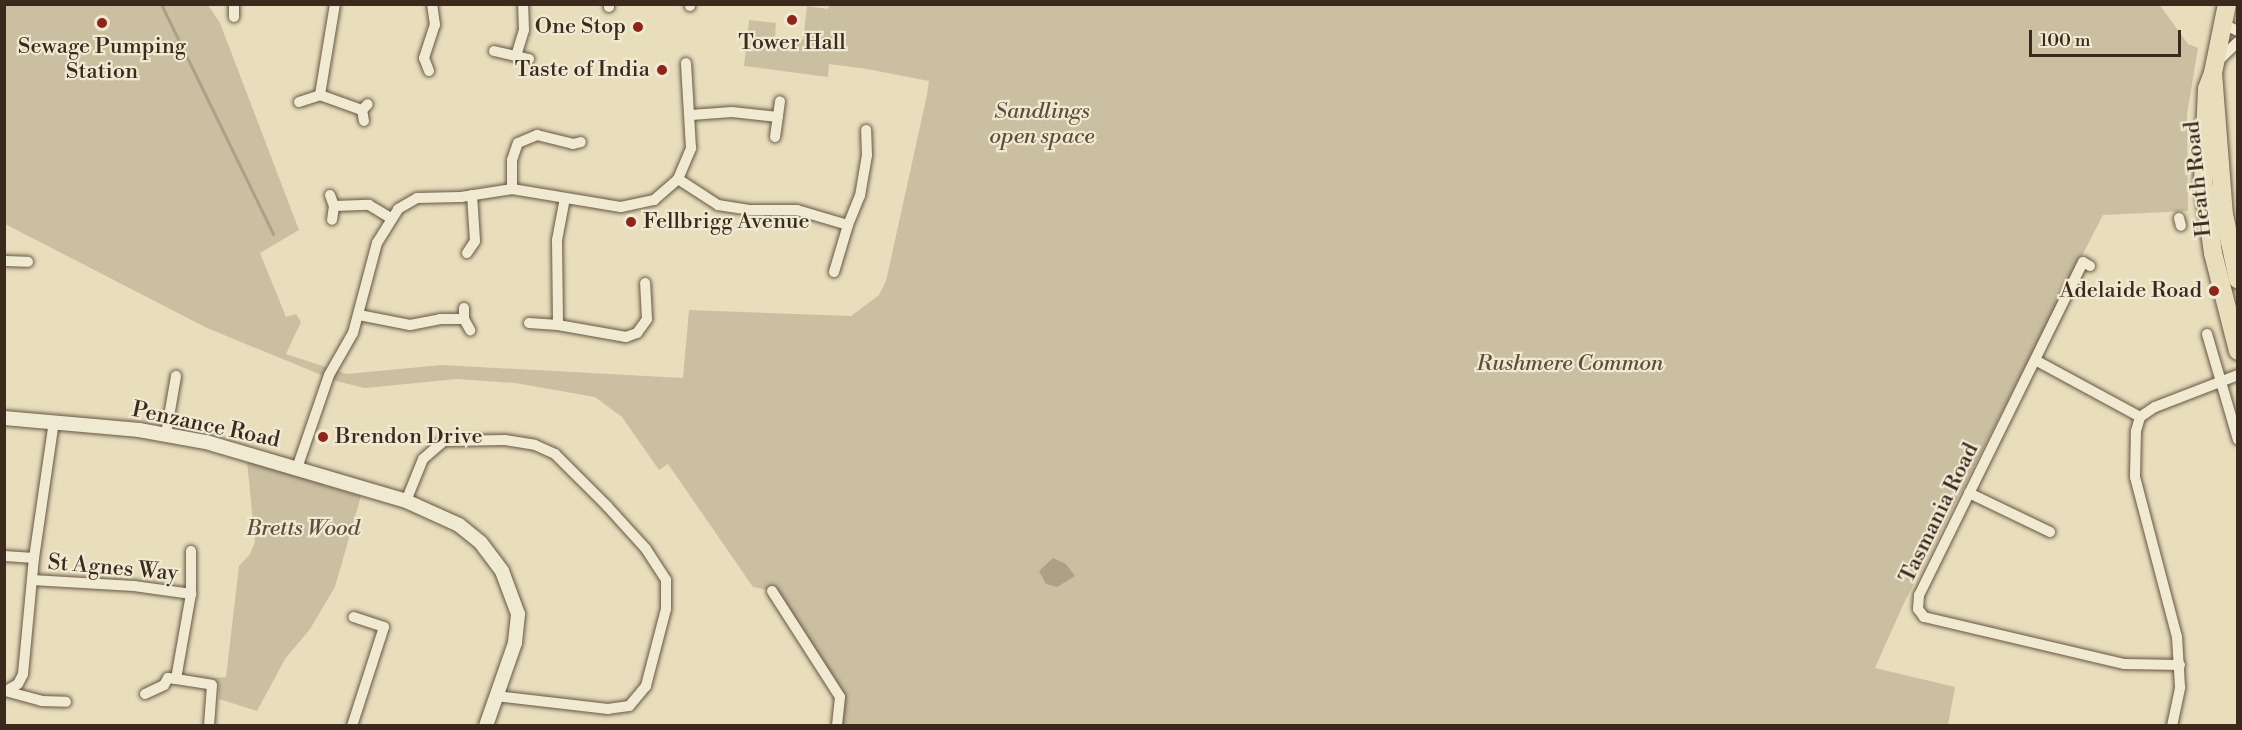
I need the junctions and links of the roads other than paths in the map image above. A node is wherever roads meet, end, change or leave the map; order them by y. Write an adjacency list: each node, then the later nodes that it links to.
1 (234, 4): 6 (street)
2 (336, 4): 15 (street)
3 (432, 4): 14 (street)
4 (522, 4): 10 (street)
5 (2227, 4): 7 (main road, Heath Road)
6 (234, 17)
7 (2230, 28): 13 (main road, Heath Road)
8 (2238, 42): 13 (street)
9 (494, 51): 10 (street)
10 (516, 56): 11 (street)
11 (529, 60)
12 (686, 63): 18 (street)
13 (2214, 69): 36 (main road, Heath Road); 43 (main road, Heath Road)
14 (429, 71)
15 (320, 95): 17 (street); 20 (street)
16 (780, 101): 19 (street)
17 (299, 102)
18 (691, 115): 19 (street); 24 (street)
19 (778, 117): 22 (street)
20 (364, 121)
21 (866, 130): 30 (street)
22 (775, 137)
23 (581, 142): 25 (street)
24 (678, 179): 27 (street); 30 (street)
25 (512, 189): 26 (street); 27 (street)
26 (472, 195): 28 (street); 31 (street)
27 (565, 198): 40 (street)
28 (391, 218): 29 (street); 38 (street)
29 (332, 220)
30 (848, 225): 35 (street)
31 (467, 253)
32 (4, 261): 33 (street)
33 (28, 262)
34 (2090, 266): 44 (street, Tasmania Road)
35 (834, 272)
36 (2238, 279)
37 (646, 280): 40 (street)
38 (359, 315): 41 (street); 53 (street)
39 (528, 323): 40 (street)
40 (558, 325)
41 (470, 330)
42 (2207, 334): 47 (street)
43 (2238, 351)
44 (2037, 361): 49 (street); 54 (street, Tasmania Road)
45 (2238, 375): 47 (street)
46 (176, 376): 51 (street)
47 (2218, 381): 49 (street); 52 (street)
48 (4, 417): 50 (street, Penzance Road)
49 (2140, 417): 64 (street)
50 (54, 422): 51 (street, Penzance Road); 59 (street)
51 (166, 434): 53 (street, Penzance Road)
52 (2238, 440)
53 (297, 468): 55 (street, Penzance Road)
54 (1969, 493): 56 (street); 64 (street, Tasmania Road)
55 (406, 501): 68 (street, Penzance Road); 68 (street)
56 (2050, 532)
57 (191, 551): 62 (street, St Agnes Way)
58 (4, 556): 59 (street)
59 (34, 558): 60 (street)
60 (32, 580): 62 (street, St Agnes Way); 66 (street)
61 (772, 591): 73 (street)
62 (190, 594): 65 (street, St Agnes Way)
63 (354, 617): 71 (street)
64 (2181, 665): 74 (street)
65 (176, 679): 67 (street); 70 (street)
66 (7, 692): 69 (street)
67 (144, 694)
68 (496, 696): 72 (street, Penzance Road)
69 (66, 702)
70 (209, 726)
71 (352, 726)
72 (486, 726)
73 (837, 726)
74 (2172, 726)

